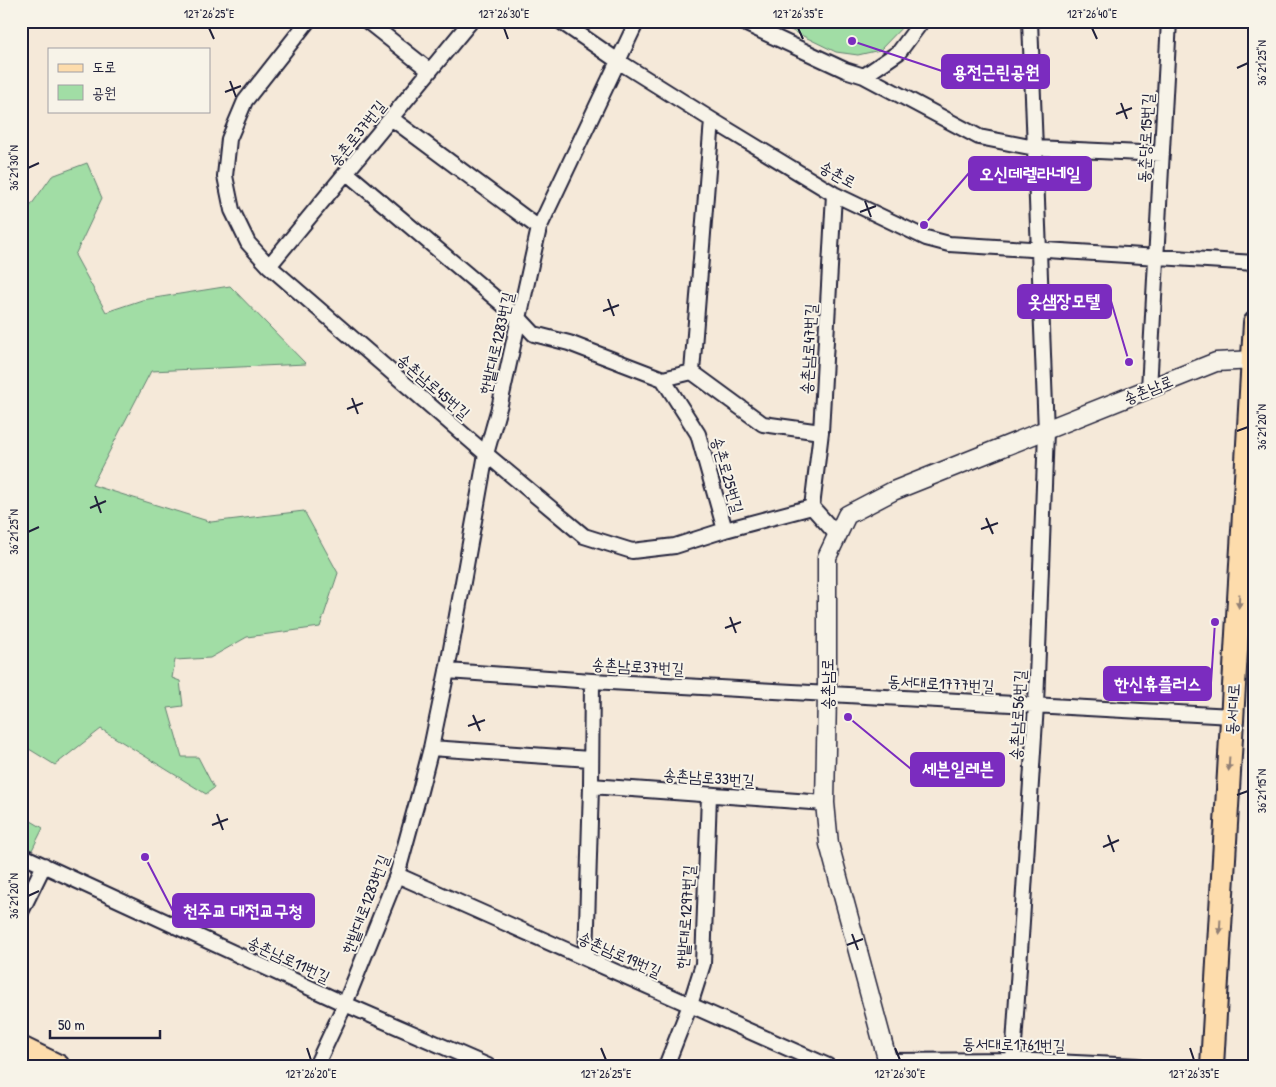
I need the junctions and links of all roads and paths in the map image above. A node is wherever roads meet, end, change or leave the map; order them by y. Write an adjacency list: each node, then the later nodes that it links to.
1 (308, 21): 23 (street, 송촌남로45번길)
2 (367, 21): 11 (street)
3 (471, 21): 11 (street, 송촌로37번길)
4 (560, 21): 10 (street, 송촌로)
5 (637, 21): 10 (street, 한밭대로1283번길)
6 (740, 21): 12 (street)
7 (922, 21): 12 (street)
8 (1030, 21): 15 (street)
9 (1169, 21): 16 (street, 동춘당로15번길)
10 (618, 61): 14 (street, 송촌로); 19 (street, 한밭대로1283번길)
11 (430, 71): 13 (street, 송촌로37번길)
12 (864, 76): 15 (street)
13 (391, 118): 17 (street, 송촌로37번길); 19 (street)
14 (712, 120): 18 (street, 송촌로); 27 (street)
15 (1035, 148): 16 (street); 20 (street)
16 (1162, 154): 21 (street, 동춘당로15번길)
17 (346, 173): 23 (street, 송촌로37번길); 24 (street)
18 (834, 194): 20 (street, 송촌로); 31 (street, 송촌남로47번길)
19 (539, 228): 24 (street, 한밭대로1283번길)
20 (1039, 248): 21 (street, 송촌로); 30 (street)
21 (1156, 257): 22 (street, 송촌로); 29 (street, 동춘당로15번길)
22 (1255, 262)
23 (269, 266): 32 (street, 송촌남로45번길)
24 (520, 319): 28 (street); 32 (street, 한밭대로1283번길)
25 (1255, 323): 26 (main road, 동서대로)
26 (1254, 360): 29 (street, 송촌남로); 40 (main road, 동서대로, one-way to 40)
27 (692, 372): 28 (street); 31 (street)
28 (663, 379): 34 (street, 송촌로25번길)
29 (1149, 389): 30 (street, 송촌남로)
30 (1046, 431): 35 (street, 송촌남로); 39 (street, 송촌남로56번길)
31 (821, 432): 33 (street, 송촌남로47번길)
32 (486, 454): 34 (street, 송촌남로45번길); 36 (street, 한밭대로1283번길)
33 (812, 507): 34 (street, 송촌남로45번길); 35 (street)
34 (725, 530)
35 (837, 535): 38 (street, 송촌남로)
36 (447, 671): 37 (street, 송촌남로37번길); 41 (street, 한밭대로1283번길)
37 (592, 681): 38 (street, 송촌남로37번길); 42 (street)
38 (827, 694): 39 (street, 동서대로1777번길); 45 (street, 송촌남로)
39 (1036, 706): 40 (street, 동서대로1777번길); 54 (street, 송촌남로56번길)
40 (1232, 716): 62 (main road, 동서대로, one-way to 62)
41 (431, 748): 42 (street); 48 (street, 한밭대로1283번길)
42 (590, 759): 43 (street)
43 (591, 786): 44 (street, 송촌남로33번길); 50 (street)
44 (709, 795): 45 (street, 송촌남로33번길); 52 (street, 한밭대로1297번길)
45 (825, 803): 55 (street, 송촌남로)
46 (21, 854): 47 (street, 송촌남로11번길)
47 (44, 865): 49 (street); 51 (street, 송촌남로11번길)
48 (398, 875): 50 (street, 송촌남로19번길); 51 (street, 한밭대로1283번길)
49 (21, 912)
50 (586, 959): 52 (street, 송촌남로19번길)
51 (345, 1004): 57 (street, 한밭대로1283번길); 58 (street, 송촌남로11번길)
52 (690, 1005): 59 (street, 한밭대로1297번길); 60 (street, 송촌남로19번길)
53 (21, 1048): 56 (main road)
54 (1013, 1060): 55 (street, 동서대로1761번길); 61 (street, 동서대로1761번길)
55 (889, 1063)
56 (58, 1066)
57 (316, 1066)
58 (488, 1066)
59 (666, 1066)
60 (828, 1066)
61 (1138, 1066)
62 (1212, 1066)

